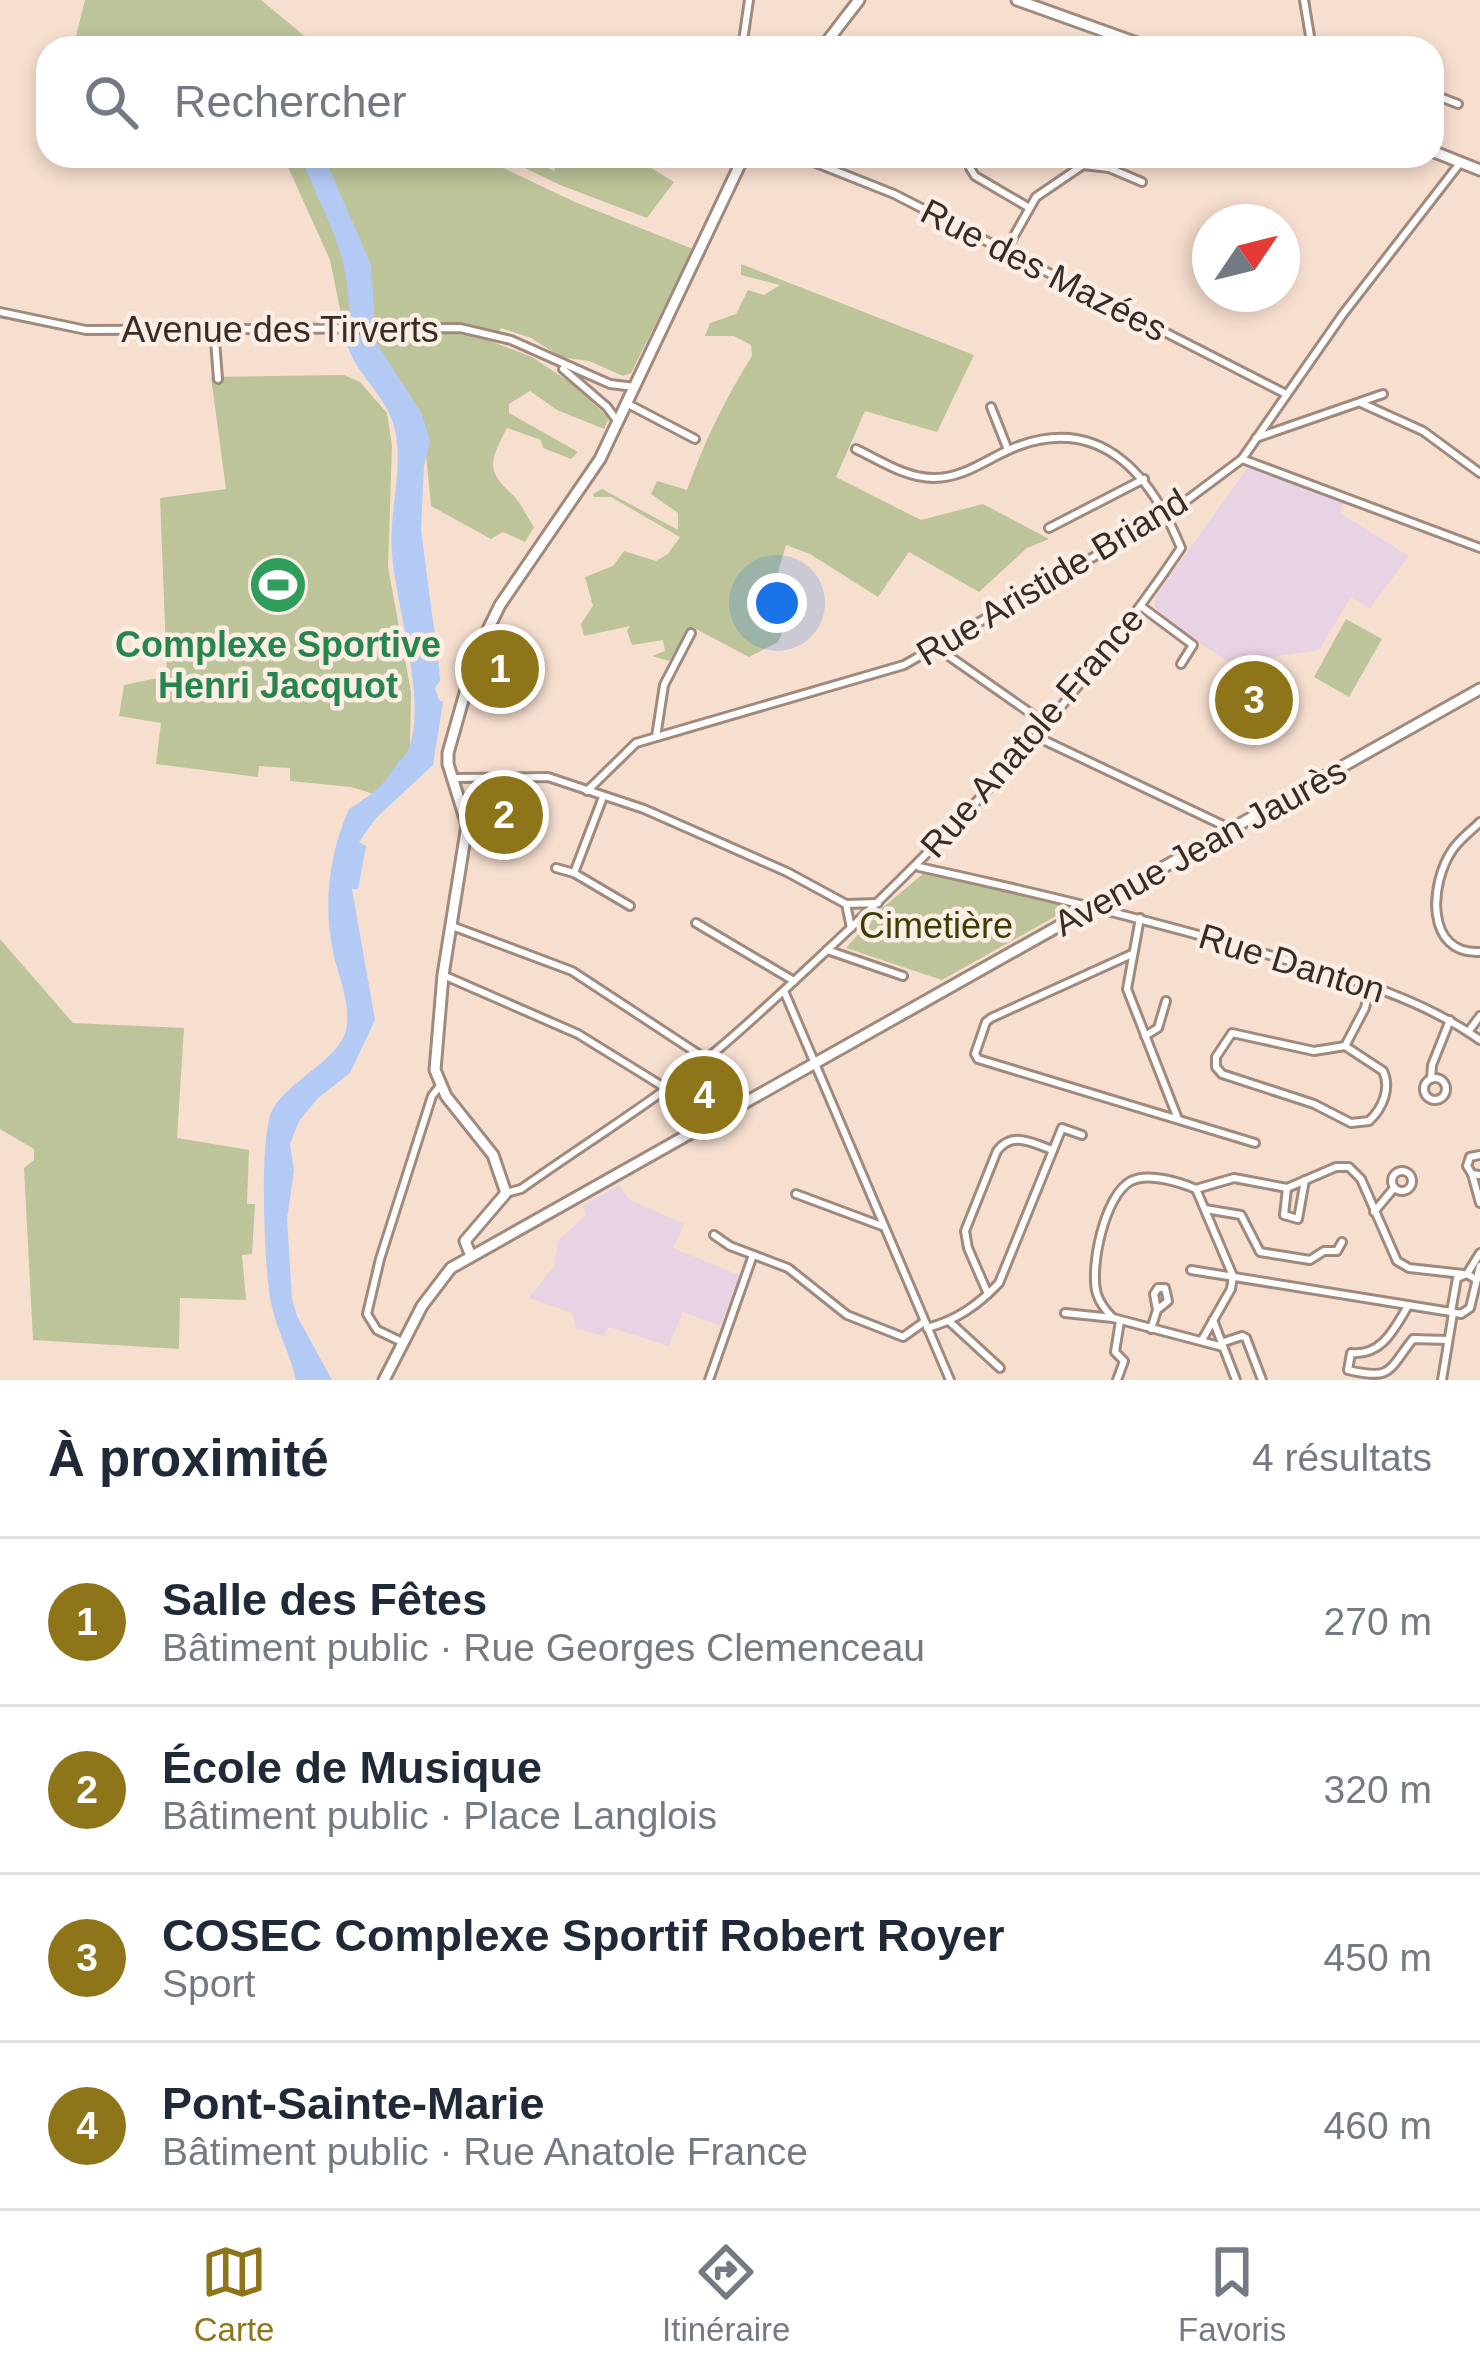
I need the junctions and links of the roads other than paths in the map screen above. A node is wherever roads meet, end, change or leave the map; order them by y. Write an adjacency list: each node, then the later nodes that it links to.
1 (749, 0): 5 (street)
2 (860, 0): 6 (main road)
3 (1017, 0): 7 (main road)
4 (1304, 0): 8 (street)
5 (744, 36)
6 (832, 36)
7 (1108, 36)
8 (1310, 36)
9 (1444, 99): 10 (street)
10 (1458, 104)
11 (1444, 156): 12 (main road)
12 (1460, 162): 18 (main road); 27 (street, Rue Aristide Briand)
13 (737, 168): 26 (main road)
14 (828, 168): 21 (street, Rue des Mazées)
15 (970, 168): 20 (street)
16 (1077, 168): 20 (street)
17 (1109, 168): 19 (street)
18 (1480, 170)
19 (1142, 182)
20 (1028, 207): 21 (street)
21 (1006, 250): 27 (street, Rue des Mazées)
22 (0, 312): 23 (street, Avenue des Tirverts)
23 (214, 328): 24 (street, Avenue des Tirverts); 25 (street)
24 (556, 362): 26 (street, Avenue des Tirverts); 32 (street, Avenue des Tirverts)
25 (218, 379)
26 (635, 387): 29 (main road)
27 (1286, 394): 33 (street, Rue Aristide Briand)
28 (1383, 394): 30 (street)
29 (628, 404): 32 (main road); 36 (street)
30 (1360, 404): 34 (street); 40 (street)
31 (992, 407): 38 (street)
32 (618, 422): 53 (main road)
33 (1266, 423): 34 (street); 35 (street, Rue Aristide Briand)
34 (1281, 430): 35 (street)
35 (1256, 438): 39 (street, Rue Aristide Briand)
36 (695, 439)
37 (856, 449): 38 (street)
38 (1008, 450): 41 (street)
39 (1242, 459): 42 (street, Rue Aristide Briand); 44 (street)
40 (1478, 468)
41 (1144, 479): 42 (street); 43 (street)
42 (1167, 515): 45 (street, Rue Anatole France); 47 (street, Rue Aristide Briand)
43 (1049, 527)
44 (1480, 548)
45 (1141, 607): 48 (street); 50 (street, Rue Anatole France)
46 (691, 633): 51 (street)
47 (936, 647): 50 (street); 51 (street, Rue Aristide Briand)
48 (1181, 664)
49 (1480, 689): 57 (main road, Avenue Jean Jaurès)
50 (1047, 725): 52 (street, Rue Anatole France)
51 (656, 736): 54 (street, Rue Aristide Briand)
52 (1037, 737): 57 (street); 58 (street, Rue Anatole France)
53 (452, 778): 54 (street); 67 (main road)
54 (586, 790): 55 (street)
55 (603, 796): 60 (street); 62 (street)
56 (1480, 822): 70 (street)
57 (1232, 829): 63 (main road, Avenue Jean Jaurès)
58 (917, 867): 61 (street, Rue Anatole France); 63 (street, Rue Danton)
59 (556, 868): 60 (street)
60 (574, 873): 64 (street)
61 (879, 903): 62 (street); 68 (street, Rue Anatole France)
62 (846, 904): 68 (street)
63 (1095, 905): 65 (street, Rue Danton); 85 (main road, Avenue Jean Jaurès)
64 (630, 906)
65 (1140, 918): 71 (street); 75 (street, Rue Danton)
66 (696, 923): 74 (street)
67 (452, 926): 72 (main road); 84 (street)
68 (851, 929): 69 (street, Rue Anatole France)
69 (827, 950): 73 (street); 74 (street, Rue Anatole France)
70 (1480, 952)
71 (1132, 954): 81 (street); 89 (street)
72 (443, 975): 87 (main road); 88 (street)
73 (903, 976)
74 (794, 981): 76 (street, Rue Anatole France)
75 (1370, 986): 79 (street, Rue Danton); 83 (street)
76 (784, 991): 84 (street, Rue Anatole France); 85 (street)
77 (1166, 1000): 81 (street)
78 (1480, 1016): 80 (street)
79 (1450, 1020): 80 (street, Rue Danton); 86 (street)
80 (1468, 1032): 82 (street, Rue Danton)
81 (1145, 1036): 89 (street)
82 (1480, 1040)
83 (1345, 1046): 83 (street)
84 (706, 1059): 88 (street, Rue Anatole France)
85 (814, 1064): 104 (street); 109 (main road, Avenue Jean Jaurès)
86 (1431, 1079)
87 (440, 1087): 99 (main road); 129 (street)
88 (667, 1089): 99 (street, Rue Anatole France)
89 (1178, 1119): 91 (street)
90 (1082, 1135): 92 (street)
91 (1255, 1143)
92 (1053, 1150): 117 (street); 117 (street)
93 (1480, 1155): 94 (street)
94 (1476, 1174): 101 (street)
95 (1305, 1180): 96 (street); 96 (street); 103 (street)
96 (1288, 1188): 98 (street)
97 (1394, 1188): 103 (street)
98 (1196, 1189): 102 (street); 122 (street)
99 (506, 1193): 109 (main road)
100 (796, 1194): 104 (street)
101 (1480, 1203)
102 (1205, 1209): 106 (street); 114 (street)
103 (1374, 1212): 112 (street)
104 (884, 1227): 125 (street)
105 (714, 1235): 108 (street)
106 (1342, 1242)
107 (1480, 1253): 113 (street)
108 (753, 1255): 125 (street); 133 (street)
109 (471, 1256): 129 (main road, Avenue Jean Jaurès)
110 (1480, 1266): 115 (street)
111 (1191, 1270): 114 (street)
112 (1444, 1274): 113 (street); 116 (street)
113 (1465, 1274): 115 (street); 116 (street)
114 (1233, 1276): 118 (street); 123 (street)
115 (1477, 1280): 121 (street)
116 (1456, 1282): 121 (street)
117 (988, 1294): 124 (street)
118 (1408, 1305): 121 (street); 127 (street)
119 (1157, 1310): 126 (street)
120 (1065, 1313): 122 (street)
121 (1455, 1313): 127 (street)
122 (1116, 1319): 126 (street); 135 (street)
123 (1213, 1320): 128 (street); 130 (street)
124 (950, 1322): 125 (street); 131 (street)
125 (926, 1325): 134 (street)
126 (1151, 1329): 128 (street)
127 (1448, 1335): 138 (street)
128 (1202, 1340): 130 (street)
129 (402, 1342): 132 (main road, Avenue Jean Jaurès)
130 (1222, 1345): 136 (street); 137 (street)
131 (1000, 1368)
132 (386, 1380)
133 (709, 1380)
134 (950, 1380)
135 (1117, 1380)
136 (1236, 1380)
137 (1262, 1380)
138 (1442, 1380)

